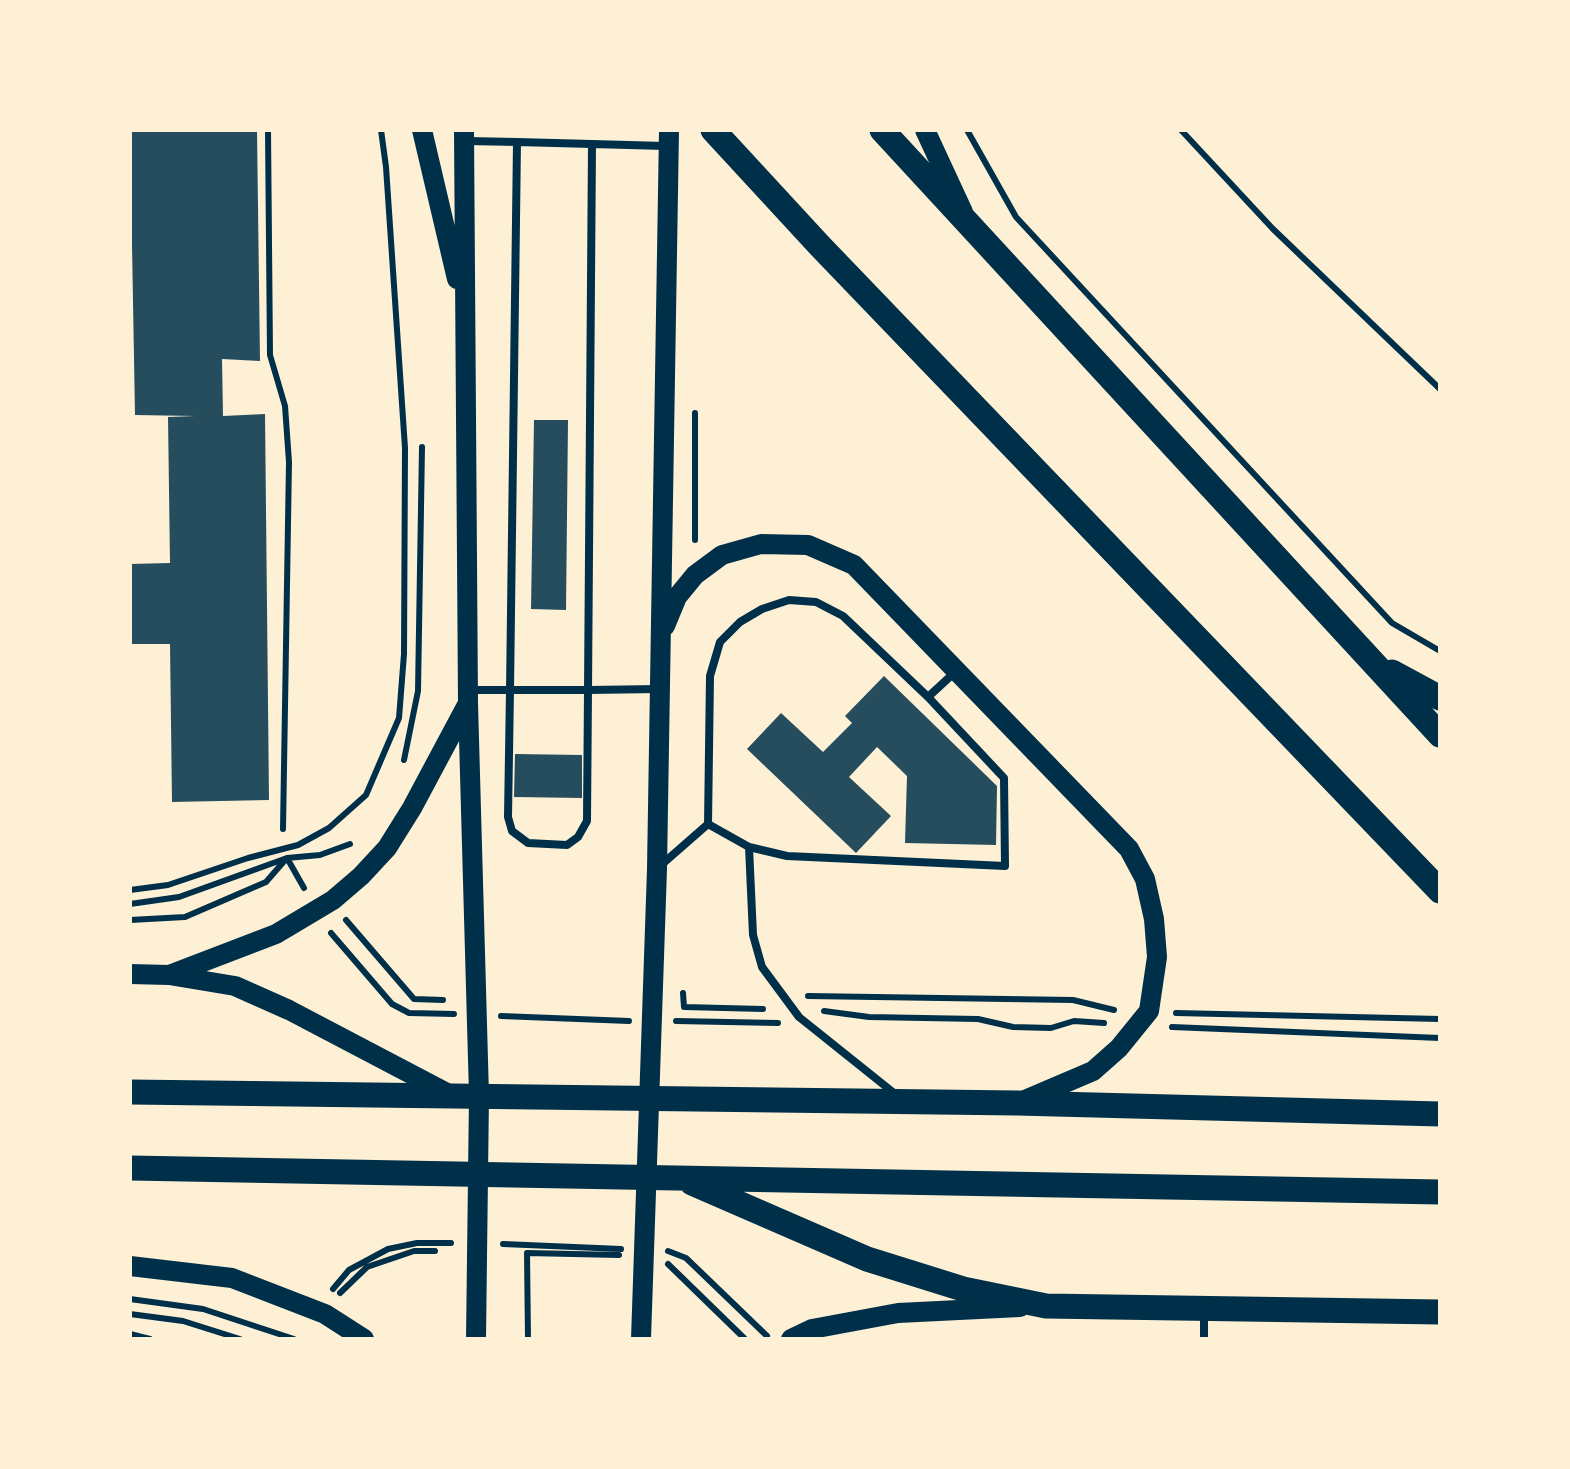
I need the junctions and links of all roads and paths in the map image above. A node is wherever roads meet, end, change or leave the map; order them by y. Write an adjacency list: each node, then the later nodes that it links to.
1 (268, 130): 30 (path)
2 (380, 130): 32 (path)
3 (422, 130): 14 (main road)
4 (713, 130): 37 (main road)
5 (882, 130): 13 (main road)
6 (925, 130): 13 (main road)
7 (967, 130): 18 (path)
8 (1181, 130): 15 (path)
9 (464, 136): 11 (lane); 14 (main road)
10 (669, 138): 12 (lane); 17 (main road)
11 (518, 142): 12 (lane); 22 (lane)
12 (592, 144): 23 (lane)
13 (968, 222): 19 (main road)
14 (466, 318): 24 (main road)
15 (1440, 390)
16 (422, 447): 28 (path)
17 (661, 638): 20 (main road); 21 (main road)
18 (1440, 651)
19 (1370, 660): 26 (main road); 27 (main road)
20 (957, 670): 25 (lane); 54 (main road)
21 (660, 689): 23 (lane); 35 (main road)
22 (510, 690): 23 (lane); 23 (lane); 24 (lane)
23 (588, 690)
24 (468, 697): 41 (main road); 51 (main road)
25 (928, 697): 29 (lane); 33 (lane)
26 (1440, 698)
27 (1440, 736)
28 (403, 763)
29 (708, 824): 33 (lane); 35 (lane)
30 (284, 830)
31 (355, 840): 34 (path)
32 (298, 845): 34 (path); 36 (path)
33 (749, 847): 53 (lane)
34 (287, 858): 39 (path)
35 (657, 869): 52 (main road)
36 (130, 890)
37 (1440, 891)
38 (344, 918): 43 (path)
39 (130, 920)
40 (130, 974): 41 (main road)
41 (169, 975): 50 (main road)
42 (807, 996): 46 (path)
43 (443, 1000)
44 (684, 1007): 45 (path)
45 (763, 1009)
46 (1120, 1012)
47 (1175, 1012): 48 (path)
48 (1440, 1019)
49 (130, 1092): 50 (main road)
50 (449, 1094): 51 (main road)
51 (479, 1095): 52 (main road); 57 (main road)
52 (648, 1098): 53 (main road); 58 (main road)
53 (905, 1102): 54 (main road)
54 (1018, 1103): 55 (main road)
55 (1440, 1114)
56 (130, 1168): 57 (main road)
57 (480, 1174): 58 (main road); 61 (main road)
58 (646, 1176): 59 (main road); 62 (main road)
59 (678, 1177): 60 (main road); 68 (main road)
60 (1440, 1192)
61 (478, 1244): 62 (path); 70 (path); 78 (main road)
62 (642, 1250): 80 (main road); 81 (path)
63 (435, 1252): 66 (path)
64 (527, 1252): 79 (path)
65 (130, 1266): 70 (main road)
66 (336, 1298)
67 (130, 1299): 76 (path)
68 (1046, 1306): 69 (main road); 82 (main road)
69 (1204, 1308): 71 (main road); 83 (lane)
70 (317, 1311): 77 (main road)
71 (1440, 1312)
72 (130, 1314): 75 (path)
73 (130, 1334): 74 (path)
74 (150, 1339)
75 (240, 1339)
76 (294, 1339)
77 (364, 1339)
78 (476, 1339)
79 (528, 1339)
80 (642, 1339)
81 (770, 1339)
82 (791, 1339)
83 (1204, 1339)

